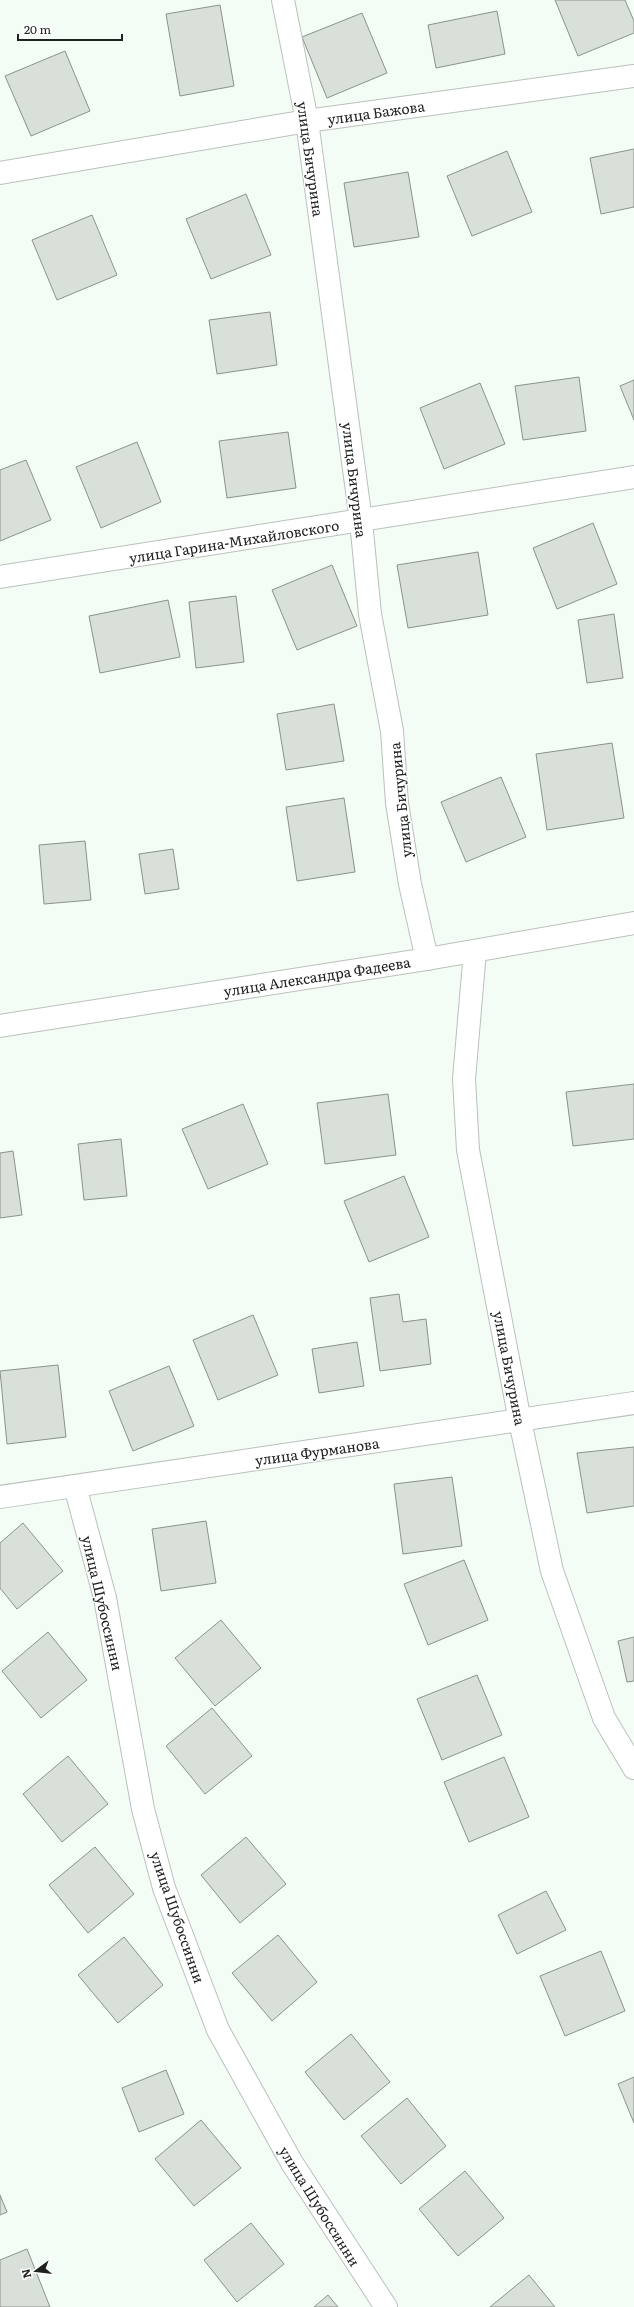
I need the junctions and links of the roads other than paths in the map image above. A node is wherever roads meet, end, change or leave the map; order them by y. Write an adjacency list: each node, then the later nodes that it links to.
1 (283, 0): 3 (street, улица Бичурина)
2 (634, 76): 3 (street, улица Бажова)
3 (307, 121): 4 (street, улица Бажова); 6 (street, улица Бичурина)
4 (0, 173)
5 (634, 478): 6 (street, улица Гарина-Михайловского)
6 (361, 521): 7 (street, улица Гарина-Михайловского); 10 (street, улица Бичурина)
7 (0, 577)
8 (634, 923): 9 (street, улица Александра Фадеева)
9 (475, 951): 10 (street, улица Александра Фадеева); 13 (street, улица Бичурина)
10 (427, 959): 11 (street, улица Александра Фадеева)
11 (0, 1026)
12 (634, 1403): 13 (street, улица Фурманова)
13 (520, 1421): 14 (street, улица Фурманова); 16 (street, улица Бичурина)
14 (75, 1486): 15 (street, улица Фурманова); 17 (street, улица Шубоссинни)
15 (0, 1498)
16 (634, 1768)
17 (386, 2307)

